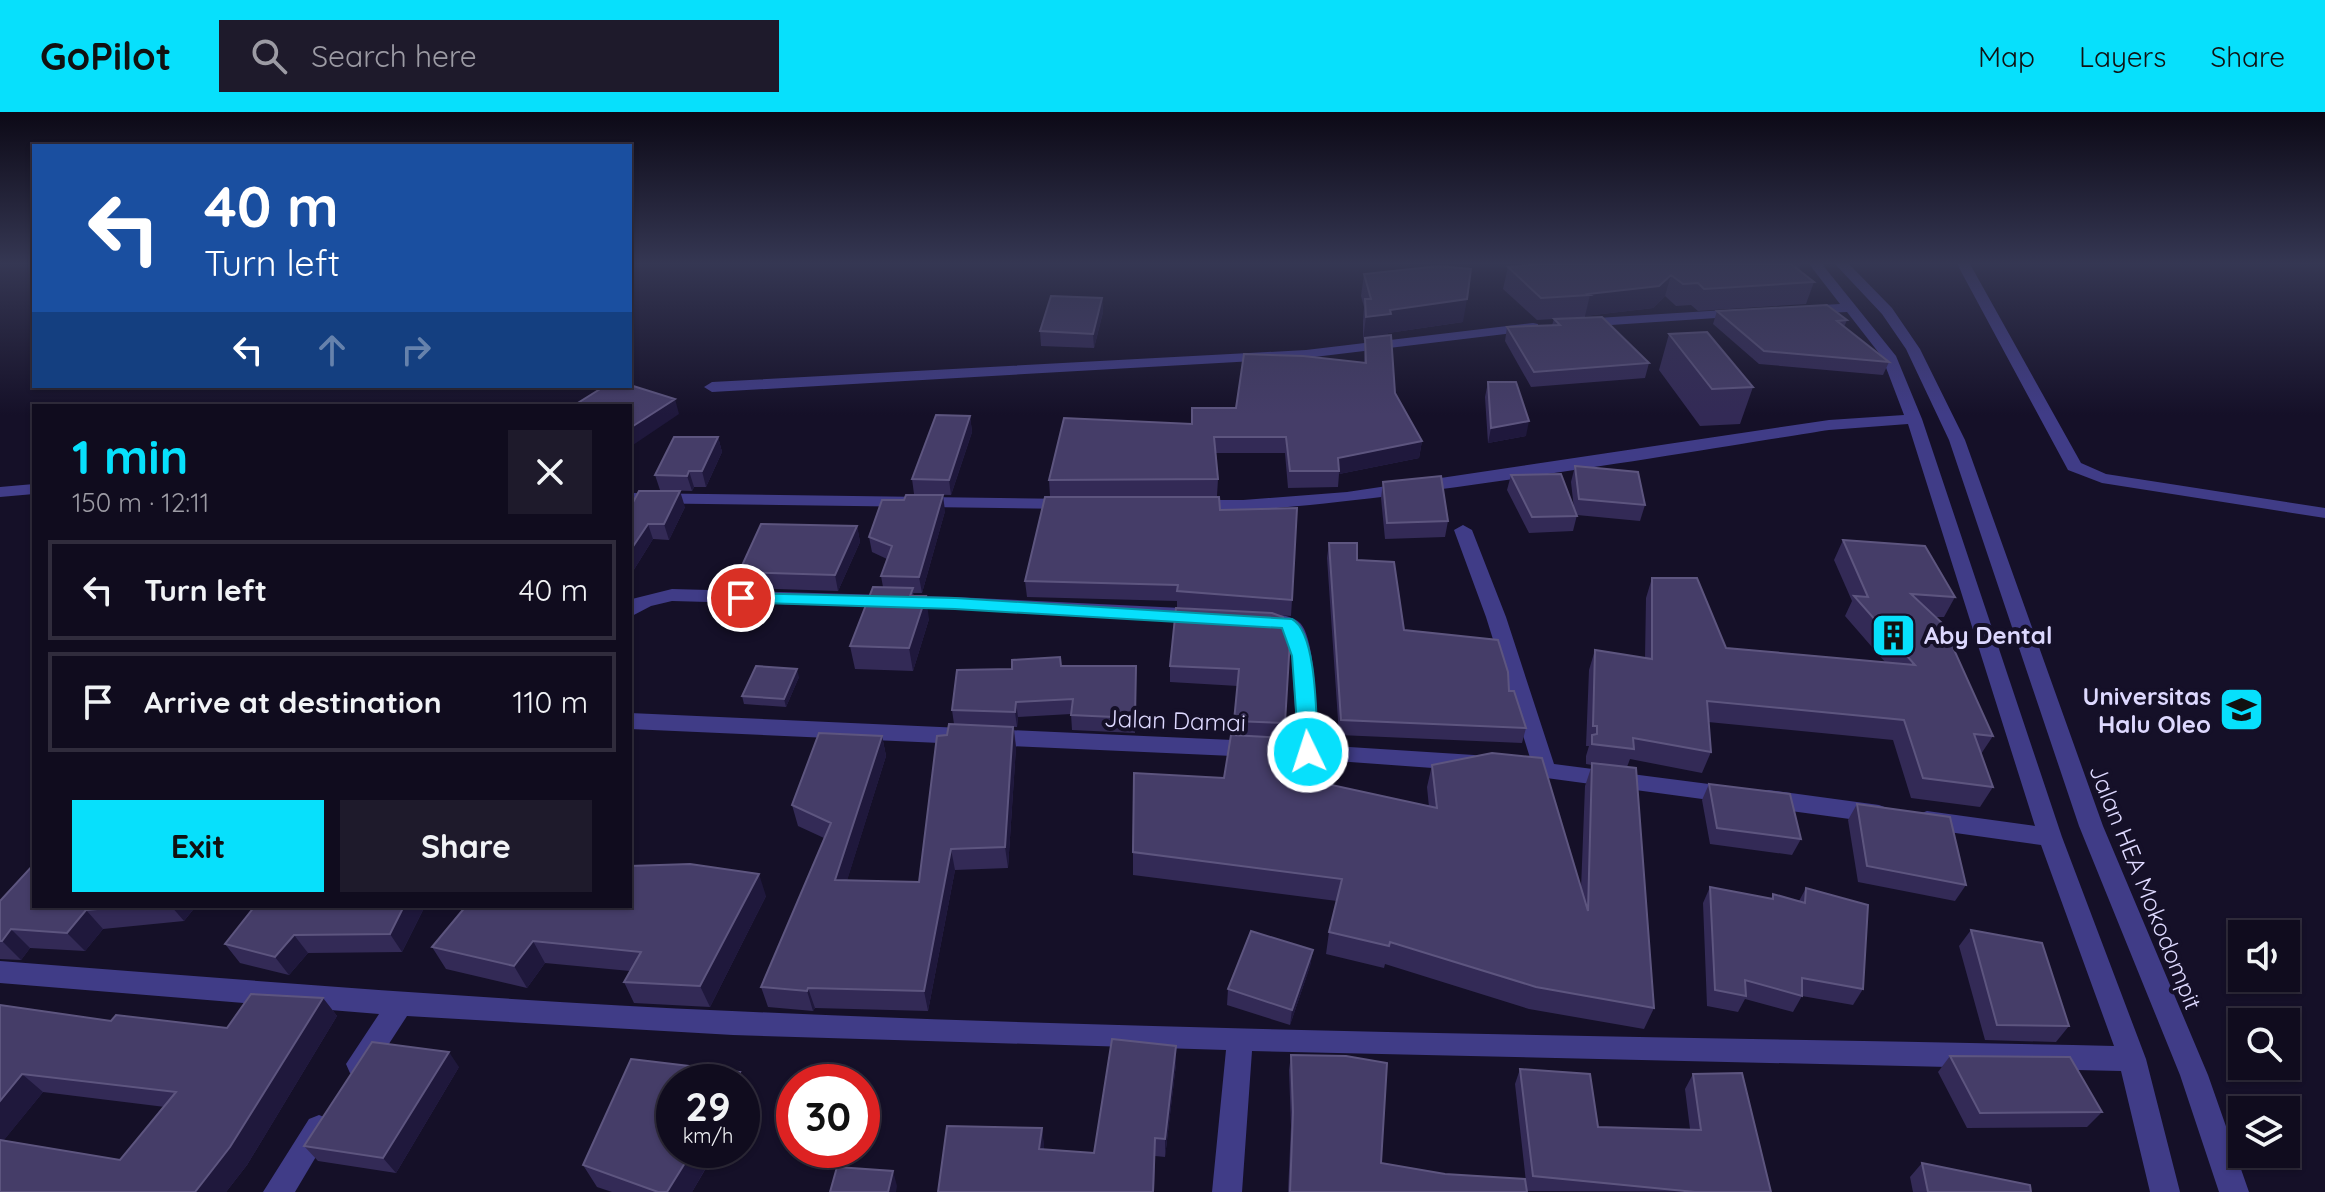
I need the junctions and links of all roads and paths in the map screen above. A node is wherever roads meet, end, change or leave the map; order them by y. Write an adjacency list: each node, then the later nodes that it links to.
1 (1722, 314): 5 (street)
2 (1857, 314): 6 (street)
3 (1889, 314): 14 (street, Jalan HEA Mokodompit)
4 (1991, 314): 12 (street)
5 (712, 387)
6 (1914, 419): 11 (street); 13 (street)
7 (32, 489): 8 (street)
8 (0, 492)
9 (632, 498): 10 (street)
10 (1083, 504)
11 (1183, 505)
12 (2325, 513)
13 (1947, 517): 14 (street); 20 (street)
14 (1985, 518): 28 (street, Jalan HEA Mokodompit)
15 (1463, 530): 19 (street)
16 (632, 609): 18 (street)
17 (632, 721): 18 (street, Jalan Damai)
18 (1308, 752): 19 (street, Jalan Damai)
19 (1545, 769): 20 (street, Jalan Damai)
20 (2050, 837): 24 (street)
21 (0, 972): 22 (street)
22 (400, 1004): 23 (street); 25 (street)
23 (1240, 1039): 24 (street); 26 (street)
24 (2132, 1059): 27 (street)
25 (278, 1192)
26 (1227, 1192)
27 (2165, 1192)
28 (2234, 1192)

